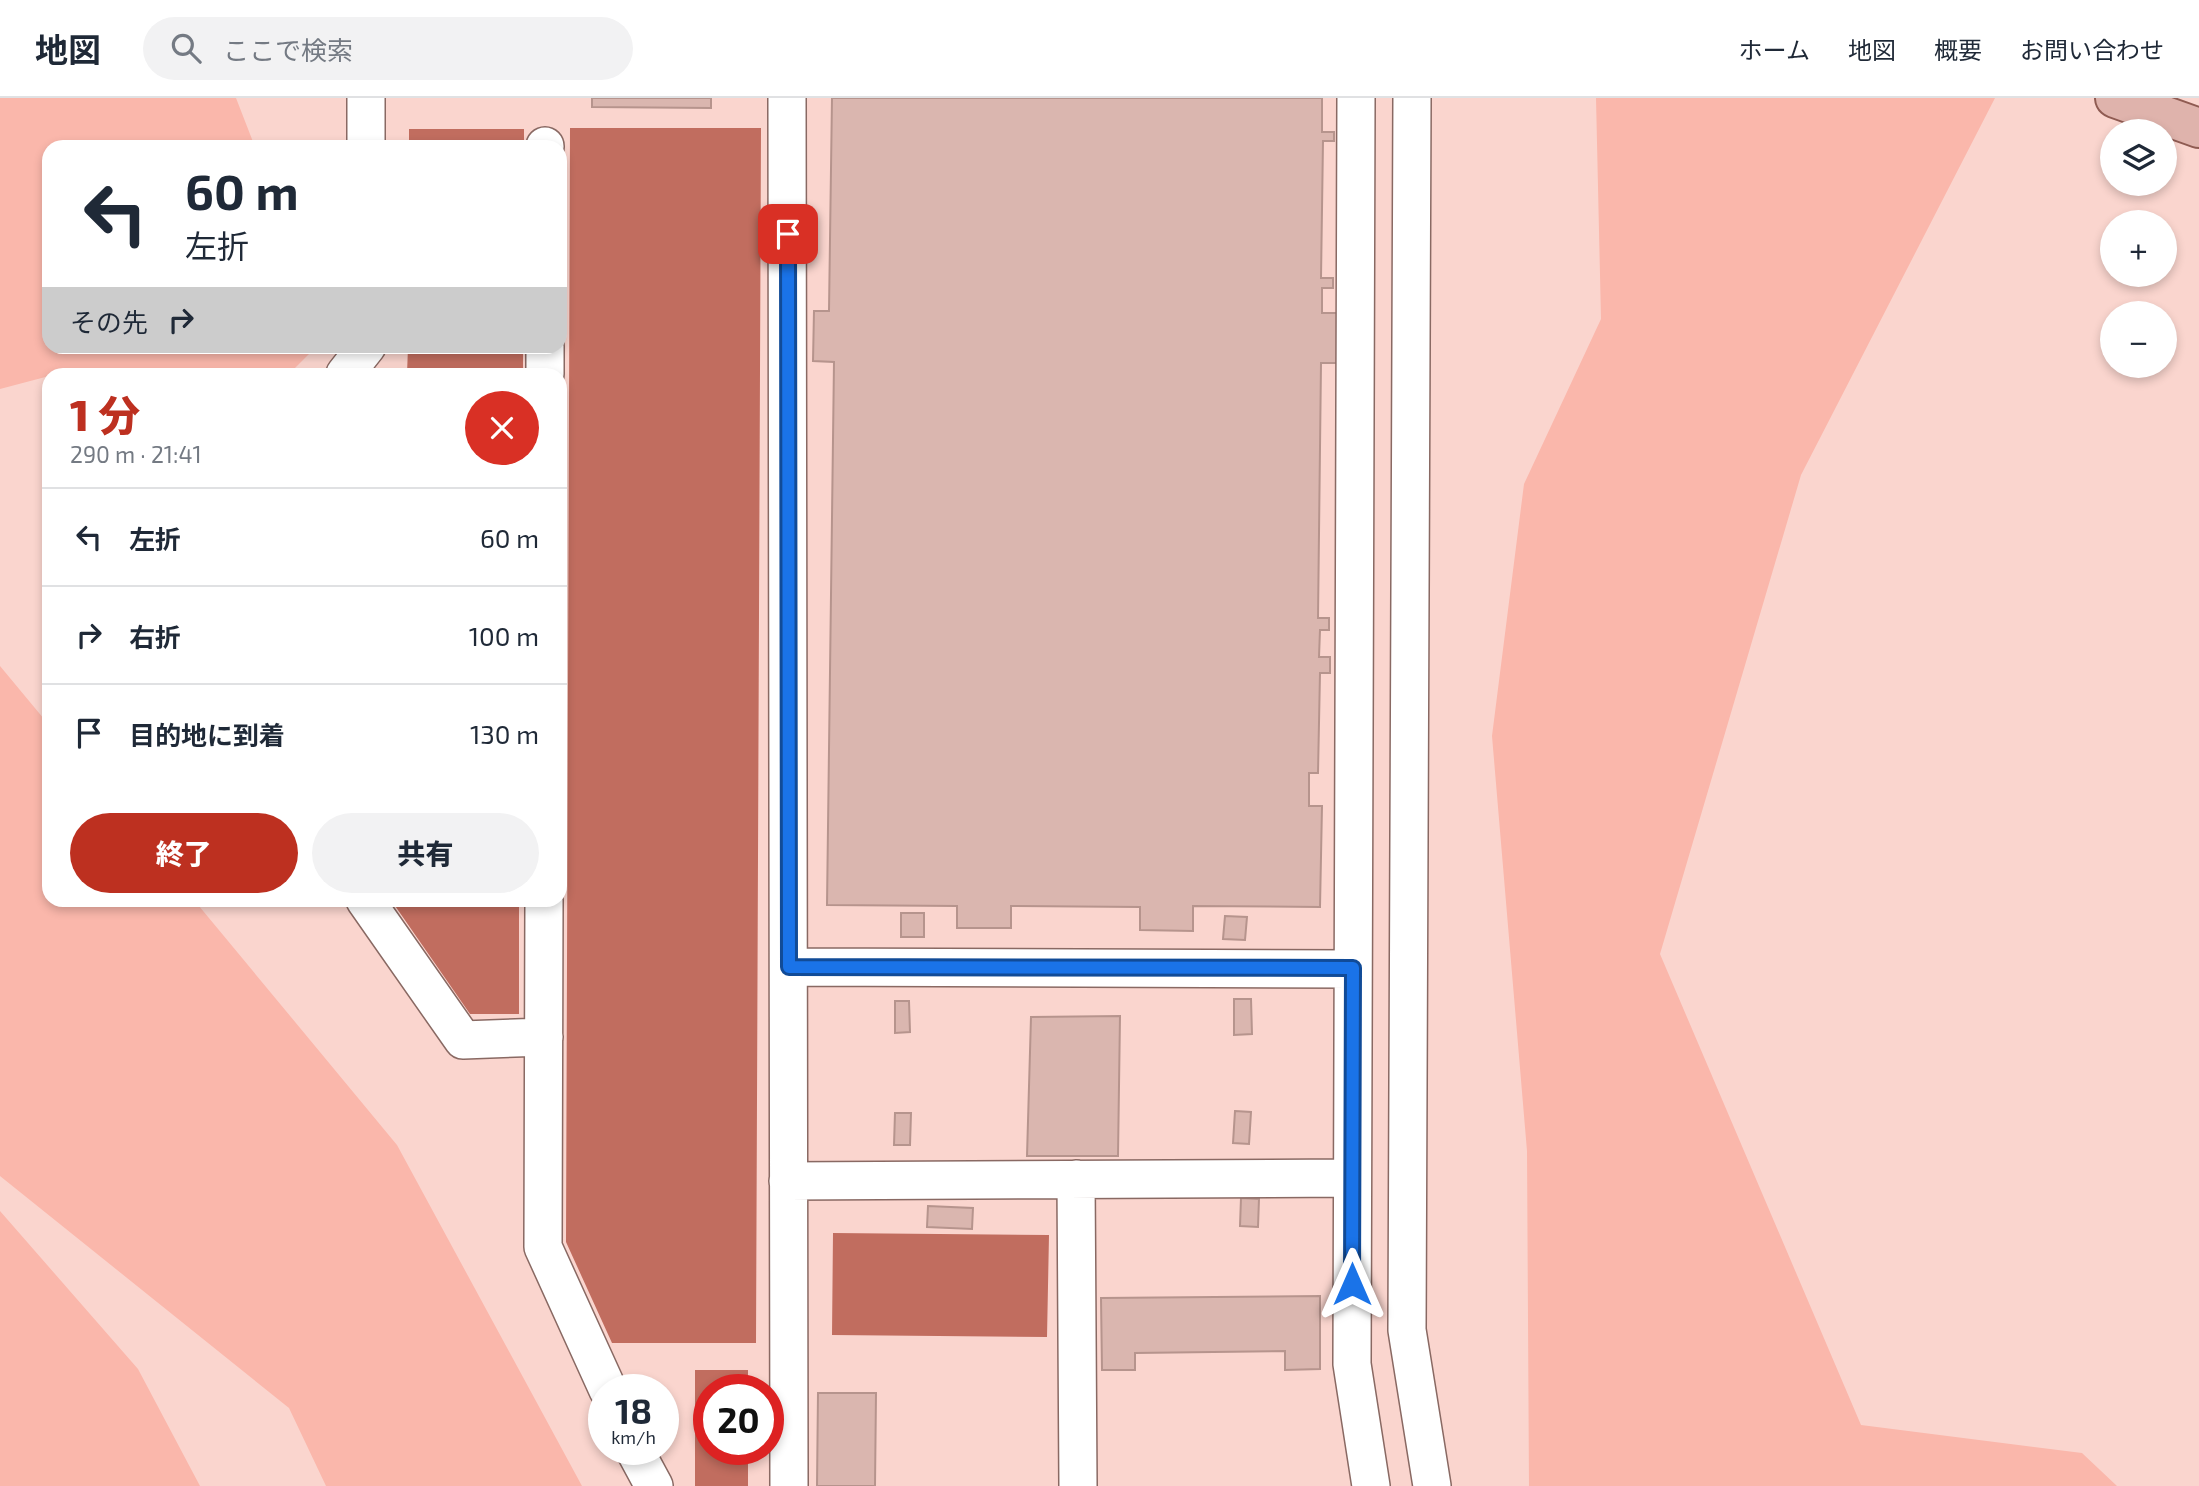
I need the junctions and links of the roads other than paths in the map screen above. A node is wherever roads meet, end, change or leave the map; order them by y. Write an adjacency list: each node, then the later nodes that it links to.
1 (366, 98): 7 (street)
2 (788, 98): 12 (street)
3 (1356, 98): 13 (street)
4 (1412, 98): 24 (street)
5 (2115, 98): 6 (main road)
6 (2199, 128)
7 (366, 140)
8 (361, 354): 9 (street)
9 (350, 368)
10 (370, 907): 14 (street)
11 (544, 907): 14 (street)
12 (789, 967): 13 (street); 17 (street)
13 (1353, 968): 15 (street)
14 (544, 1037): 18 (street)
15 (1352, 1178): 16 (street); 23 (street)
16 (1076, 1179): 17 (street); 22 (street)
17 (788, 1181): 21 (street)
18 (601, 1374)
19 (643, 1465): 20 (street)
20 (654, 1486)
21 (789, 1486)
22 (1078, 1486)
23 (1371, 1486)
24 (1432, 1486)

